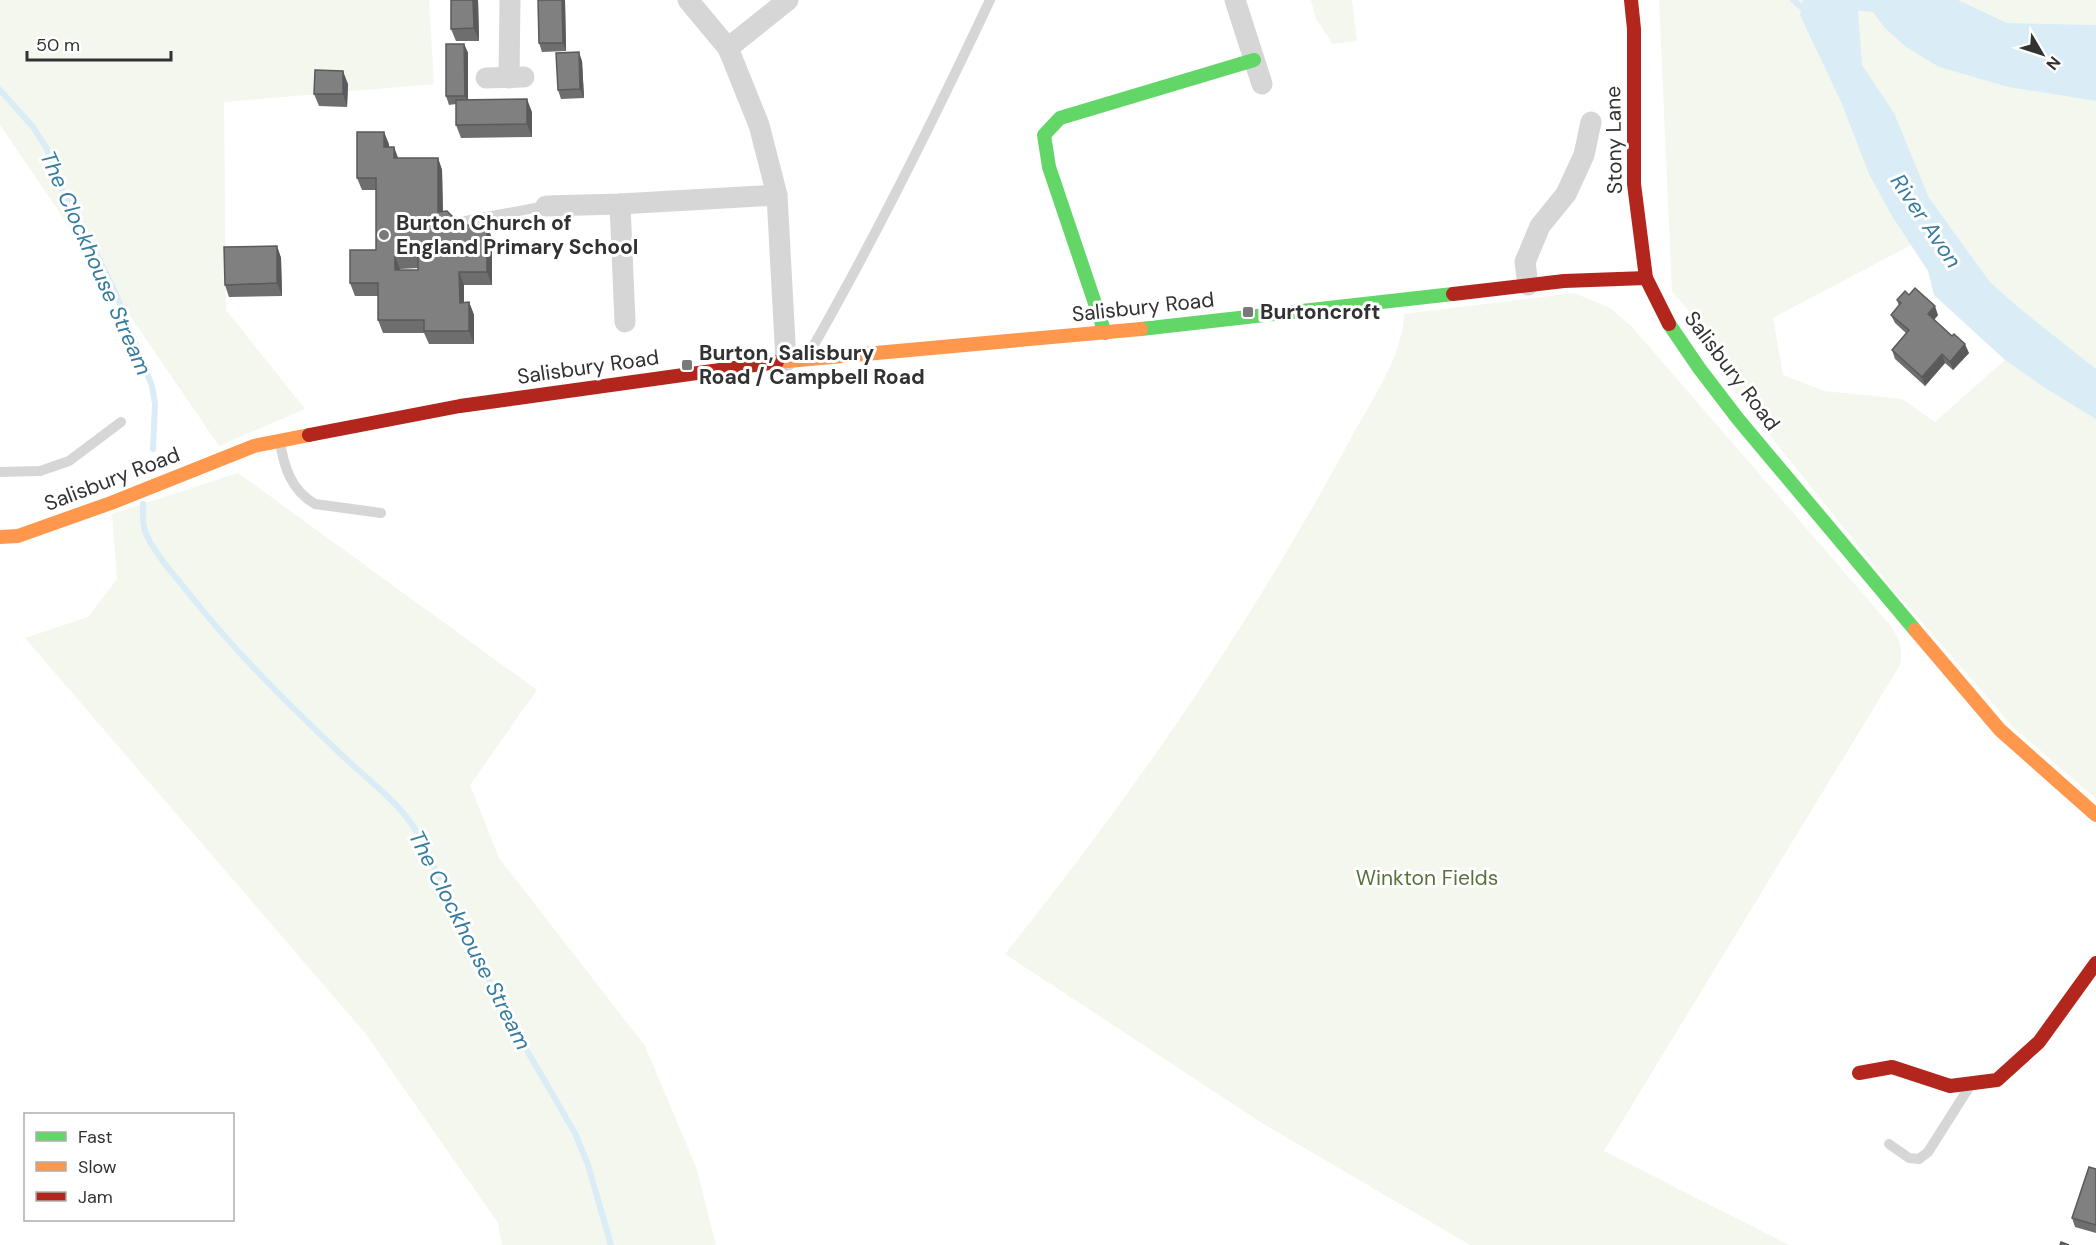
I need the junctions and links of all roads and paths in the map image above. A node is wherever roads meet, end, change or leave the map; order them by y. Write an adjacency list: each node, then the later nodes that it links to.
1 (510, 0): 9 (street)
2 (688, 0): 7 (street)
3 (788, 0): 7 (street)
4 (990, 0): 20 (lane)
5 (1235, 0): 8 (street)
6 (1631, 0): 16 (street, Stony Lane)
7 (728, 48): 12 (street)
8 (1254, 60): 10 (street); 19 (street)
9 (486, 78)
10 (1262, 84)
11 (1591, 122): 17 (street)
12 (777, 195): 13 (street); 20 (street)
13 (620, 204): 14 (street); 18 (street)
14 (546, 206): 15 (lane)
15 (465, 221)
16 (1646, 279): 17 (street, Salisbury Road); 26 (street, Salisbury Road)
17 (1528, 285): 19 (street, Salisbury Road)
18 (625, 322)
19 (1104, 333): 20 (street, Salisbury Road)
20 (796, 360): 22 (street, Salisbury Road)
21 (121, 422): 23 (lane)
22 (280, 441): 24 (lane); 25 (street, Salisbury Road)
23 (0, 472)
24 (381, 513)
25 (0, 537)
26 (2096, 815)
27 (2096, 963): 29 (street)
28 (1859, 1073): 29 (street)
29 (1971, 1083): 30 (lane)
30 (1889, 1144)

